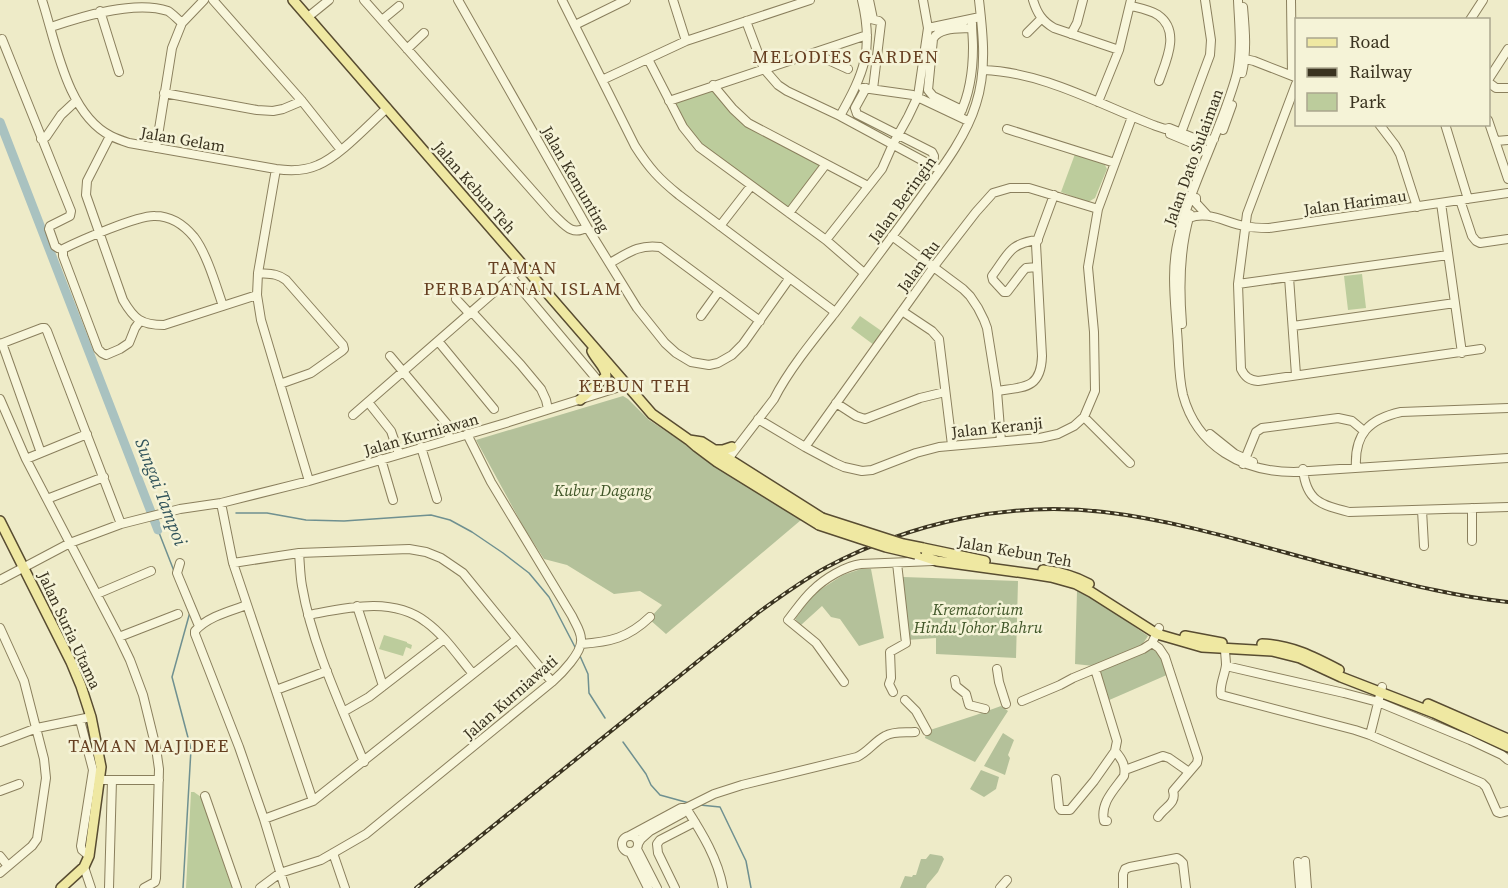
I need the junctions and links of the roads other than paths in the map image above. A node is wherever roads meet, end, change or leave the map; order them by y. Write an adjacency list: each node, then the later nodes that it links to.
1 (42, 0): 35 (street, Jalan Gelam)
2 (204, 0): 33 (street)
3 (213, 0): 67 (street)
4 (293, 0): 26 (main road, Jalan Kebun Teh)
5 (329, 0): 26 (street)
6 (364, 0): 31 (street)
7 (458, 0): 110 (street, Jalan Kemunting)
8 (562, 0): 34 (street)
9 (623, 0): 34 (street)
10 (673, 0): 43 (street)
11 (810, 0): 32 (street)
12 (862, 0): 29 (street)
13 (869, 0): 29 (street)
14 (922, 0): 36 (street)
15 (979, 0): 27 (street, Jalan Beringin)
16 (1033, 0): 30 (street)
17 (1083, 0): 40 (street)
18 (1205, 0): 80 (street)
19 (1238, 0): 48 (street, Jalan Dato Sulaiman)
20 (1243, 0): 48 (street, Jalan Dato Sulaiman)
21 (1291, 0): 54 (street)
22 (1483, 0): 28 (street)
23 (1131, 3): 46 (street); 57 (street)
24 (399, 6): 31 (street)
25 (100, 11): 33 (street); 35 (street); 53 (street)
26 (308, 17): 70 (main road, Jalan Kebun Teh)
27 (977, 18): 36 (street); 37 (street); 52 (street, Jalan Beringin)
28 (1471, 18)
29 (870, 19): 41 (street); 63 (street)
30 (1041, 19): 39 (street); 40 (street)
31 (382, 20): 44 (street)
32 (746, 21): 43 (street); 50 (street)
33 (182, 23): 64 (street)
34 (575, 25): 56 (street)
35 (51, 27): 66 (street, Jalan Gelam)
36 (928, 28): 65 (street)
37 (972, 28): 71 (street); 71 (street)
38 (424, 33): 44 (street)
39 (1028, 33)
40 (1071, 34): 46 (street)
41 (867, 35): 47 (street); 60 (street)
42 (2, 39): 83 (street)
43 (686, 41): 49 (street)
44 (407, 49): 110 (street)
45 (1508, 49): 55 (street)
46 (1119, 50): 69 (street)
47 (813, 53): 50 (street); 51 (street)
48 (1242, 58): 54 (street); 84 (street, Jalan Dato Sulaiman); 100 (street, Jalan Dato Sulaiman)
49 (648, 59): 56 (street); 68 (street)
50 (764, 69): 59 (street); 72 (street)
51 (848, 69)
52 (983, 70): 69 (street); 74 (street, Jalan Beringin)
53 (119, 72)
54 (1294, 76)
55 (1490, 78)
56 (602, 80): 108 (street)
57 (1159, 81)
58 (1490, 83): 62 (street)
59 (713, 85): 68 (street); 92 (street)
60 (857, 87): 63 (street); 72 (street)
61 (1295, 87): 109 (street)
62 (1508, 88)
63 (869, 89): 65 (street); 81 (street)
64 (164, 93): 67 (street); 88 (street)
65 (918, 96): 71 (street); 81 (street)
66 (76, 101): 82 (street, Jalan Gelam); 83 (street)
67 (302, 101): 89 (street)
68 (669, 101): 96 (street)
69 (1098, 102): 73 (street)
70 (387, 108): 89 (street, Jalan Gelam); 119 (main road, Jalan Kebun Teh)
71 (961, 113): 74 (street)
72 (840, 116): 87 (street)
73 (1132, 117): 79 (street); 91 (street)
74 (969, 121): 93 (street, Jalan Beringin)
75 (1490, 125): 86 (street)
76 (1381, 126): 103 (street)
77 (1446, 126): 101 (street)
78 (1007, 129): 91 (street)
79 (1165, 129): 80 (street); 90 (street)
80 (1181, 133): 84 (street)
81 (897, 135): 87 (street); 93 (street)
82 (110, 136): 88 (street, Jalan Gelam); 111 (street)
83 (41, 139): 116 (street)
84 (1214, 140): 90 (street, Jalan Dato Sulaiman)
85 (1508, 140): 86 (street)
86 (1497, 141): 95 (street)
87 (893, 144): 93 (street); 97 (street)
88 (156, 148): 94 (street, Jalan Gelam)
89 (341, 150): 94 (street, Jalan Gelam)
90 (1207, 155): 181 (street, Jalan Dato Sulaiman)
91 (1115, 163): 104 (street)
92 (826, 164): 97 (street); 105 (street)
93 (937, 168): 112 (street, Jalan Beringin)
94 (276, 169): 122 (street)
95 (1508, 179)
96 (751, 186): 105 (street); 108 (street)
97 (868, 186): 113 (street)
98 (1508, 194): 101 (street, Jalan Harimau)
99 (1053, 195): 104 (street, Jalan Ru); 114 (street); 120 (street, Jalan Ru)
100 (1196, 198): 106 (street); 107 (street, Jalan Dato Sulaiman)
101 (1464, 200): 102 (street, Jalan Harimau); 115 (street)
102 (1441, 203): 103 (street, Jalan Harimau); 117 (street)
103 (1417, 207): 109 (street, Jalan Harimau)
104 (1098, 209): 162 (street)
105 (789, 213): 113 (street)
106 (1207, 215): 107 (street, Jalan Harimau); 109 (street, Jalan Harimau)
107 (1189, 218): 181 (street, Jalan Dato Sulaiman)
108 (720, 226): 126 (street)
109 (1245, 226): 127 (street)
110 (587, 227): 118 (street, Jalan Kemunting)
111 (100, 233): 132 (street); 137 (street); 137 (street)
112 (892, 237): 120 (street); 123 (street, Jalan Beringin)
113 (825, 240): 123 (street)
114 (1038, 240): 121 (street); 121 (street)
115 (1507, 240)
116 (58, 248)
117 (1448, 255): 125 (street); 131 (street)
118 (610, 263): 128 (street); 138 (street, Jalan Kemunting)
119 (524, 266): 124 (street); 142 (main road, Jalan Kebun Teh)
120 (933, 267): 134 (street, Jalan Ru); 152 (street)
121 (1037, 267): 152 (street)
122 (258, 273): 129 (street); 149 (street)
123 (864, 273): 133 (street, Jalan Beringin)
124 (511, 277): 135 (street); 148 (street)
125 (1289, 277): 127 (street); 139 (street)
126 (789, 279): 133 (street); 138 (street, Jalan Kemunting)
127 (1238, 284): 147 (street)
128 (719, 291): 136 (street); 138 (street)
129 (257, 295): 132 (street); 149 (street)
130 (456, 299): 135 (street)
131 (1455, 303): 139 (street); 144 (street)
132 (223, 306): 137 (street)
133 (835, 312): 151 (street, Jalan Beringin)
134 (902, 312): 153 (street); 157 (street, Jalan Ru)
135 (471, 313): 140 (street); 160 (street)
136 (701, 315)
137 (140, 321)
138 (760, 321)
139 (1293, 326): 147 (street)
140 (438, 341): 146 (street); 159 (street)
141 (1, 343): 165 (street); 173 (street)
142 (591, 343): 148 (main road); 150 (main road, Jalan Kebun Teh)
143 (1481, 349): 144 (street)
144 (1462, 352): 147 (street)
145 (390, 356): 146 (street)
146 (403, 372): 156 (street); 167 (street)
147 (1296, 375)
148 (600, 383): 155 (main road)
149 (280, 384): 187 (street)
150 (626, 385): 155 (street, Jalan Kurniawan); 176 (main road, Jalan Kebun Teh)
151 (779, 390): 163 (street, Jalan Beringin); 172 (street, Jalan Beringin)
152 (997, 391): 168 (street)
153 (945, 392): 157 (street); 169 (street)
154 (0, 399): 178 (street)
155 (580, 400): 160 (street, Jalan Kurniawan)
156 (368, 402): 161 (street); 175 (street)
157 (836, 403): 171 (street, Jalan Ru)
158 (1508, 408): 164 (street)
159 (495, 409)
160 (548, 409): 166 (street, Jalan Kurniawan)
161 (353, 415)
162 (1084, 417): 168 (street, Jalan Keranji); 182 (street)
163 (759, 419): 171 (street, Jalan Keranji); 172 (street, Jalan Beringin)
164 (1364, 431): 181 (street); 183 (street)
165 (87, 434): 173 (street); 186 (street)
166 (467, 434): 167 (street, Jalan Kurniawan); 223 (street)
167 (449, 439): 170 (street, Jalan Kurniawan)
168 (1001, 441): 169 (street, Jalan Keranji)
169 (952, 445): 171 (street, Jalan Keranji)
170 (421, 447): 175 (street, Jalan Kurniawan); 189 (street)
171 (805, 447)
172 (734, 449): 176 (main road); 180 (street, Jalan Beringin); 180 (main road)
173 (41, 453): 178 (street)
174 (1508, 453): 183 (street, Jalan Dato Sulaiman)
175 (399, 454): 179 (street, Jalan Kurniawan)
176 (712, 454): 180 (main road, Jalan Kebun Teh); 185 (main road, Jalan Kebun Teh)
177 (1508, 458): 183 (street, Jalan Dato Sulaiman)
178 (26, 459): 188 (street)
179 (381, 459): 187 (street, Jalan Kurniawan); 190 (street)
180 (729, 460): 185 (main road); 196 (main road, Jalan Kebun Teh)
181 (1244, 461): 184 (street, Jalan Dato Sulaiman)
182 (1130, 463)
183 (1356, 466): 184 (street, Jalan Dato Sulaiman)
184 (1303, 469): 194 (street)
185 (740, 476): 196 (main road, Jalan Kebun Teh)
186 (104, 477): 188 (street); 197 (street)
187 (309, 481): 191 (street, Jalan Kurniawan)
188 (47, 499): 199 (street)
189 (437, 499)
190 (393, 500)
191 (222, 506): 197 (street, Jalan Kurniawan); 205 (street)
192 (1508, 507): 193 (street)
193 (1472, 508): 194 (street); 198 (street)
194 (1422, 510): 200 (street)
195 (0, 522): 207 (main road, Jalan Suria Utama)
196 (821, 522): 201 (main road, Jalan Kebun Teh, bridge)
197 (122, 524): 199 (street, Jalan Kurniawan)
198 (1472, 541)
199 (70, 543): 207 (street, Jalan Kurniawan); 210 (street)
200 (1424, 546)
201 (919, 551): 203 (main road, Jalan Kebun Teh); 217 (main road, Jalan Kebun Teh)
202 (299, 553): 205 (street); 214 (street); 221 (street)
203 (937, 561): 206 (street); 217 (main road, Jalan Kebun Teh)
204 (180, 562): 216 (street)
205 (233, 563): 211 (street)
206 (897, 563): 232 (street); 235 (street)
207 (24, 568): 209 (street, Jalan Kurniawan); 242 (main road, Jalan Suria Utama)
208 (151, 571): 210 (street)
209 (0, 580)
210 (97, 594): 219 (street)
211 (247, 605): 216 (street); 234 (street)
212 (357, 606): 214 (street); 220 (street); 233 (street)
213 (178, 614): 219 (street)
214 (308, 615): 228 (street)
215 (650, 616): 223 (street)
216 (197, 629): 267 (street)
217 (1158, 631): 222 (street); 224 (main road, Jalan Kebun Teh); 236 (main road, Jalan Kebun Teh)
218 (1, 633): 244 (street)
219 (119, 637): 259 (street)
220 (444, 639): 229 (street); 233 (street)
221 (518, 639): 229 (street); 231 (street)
222 (1152, 643): 227 (street); 255 (street)
223 (580, 645): 231 (street, Jalan Kurniawati)
224 (1225, 649): 225 (street); 236 (main road, Jalan Kebun Teh)
225 (1226, 666): 236 (street); 247 (street)
226 (997, 669): 239 (street)
227 (1095, 669): 238 (street); 251 (street)
228 (327, 671): 234 (street); 241 (street)
229 (473, 674): 253 (street)
230 (956, 680): 240 (street)
231 (552, 682): 272 (street, Jalan Kurniawati)
232 (844, 682)
233 (383, 687): 241 (street)
234 (276, 690): 263 (street)
235 (893, 692)
236 (1380, 694): 247 (street); 248 (main road, Jalan Kebun Teh); 250 (main road, Jalan Kebun Teh); 252 (street)
237 (905, 700): 245 (street)
238 (1022, 701)
239 (1006, 704)
240 (985, 710)
241 (344, 712): 253 (street)
242 (91, 717): 243 (street); 257 (main road, Jalan Suria Utama)
243 (80, 720): 244 (street); 274 (street)
244 (37, 728): 249 (street); 275 (street)
245 (927, 731)
246 (915, 732): 264 (street)
247 (1370, 735): 265 (street)
248 (1508, 739)
249 (0, 742)
250 (1508, 747)
251 (1115, 751): 254 (street); 256 (street)
252 (1508, 760)
253 (364, 762): 263 (street)
254 (1125, 770): 255 (street); 269 (street)
255 (1189, 772): 266 (street)
256 (1056, 779)
257 (100, 780): 258 (street); 274 (main road, Jalan Suria Utama)
258 (112, 780): 259 (street); 282 (street)
259 (159, 780): 283 (street)
260 (19, 784): 261 (street)
261 (0, 791)
262 (205, 796): 284 (street)
263 (313, 801): 267 (street)
264 (691, 805): 268 (street); 270 (street); 271 (street)
265 (1508, 811)
266 (1158, 817)
267 (264, 819): 278 (street)
268 (695, 822): 290 (street); 291 (street)
269 (1107, 822)
270 (629, 836): 271 (street); 271 (street)
271 (635, 848): 288 (street); 289 (street)
272 (333, 853): 278 (street, Jalan Kurniawati); 287 (street)
273 (0, 856): 275 (street)
274 (89, 856): 276 (main road, Jalan Suria Utama)
275 (8, 866): 277 (street)
276 (84, 867): 280 (main road, Jalan Suria Utama); 281 (street)
277 (0, 873)
278 (280, 873): 285 (street, Jalan Kurniawati); 286 (street)
279 (1008, 880): 292 (street)
280 (61, 888)
281 (91, 888)
282 (109, 888)
283 (144, 888)
284 (237, 888)
285 (260, 888)
286 (285, 888)
287 (345, 888)
288 (648, 888)
289 (657, 888)
290 (675, 888)
291 (723, 888)
292 (1000, 888)
293 (1123, 888): 294 (street)
294 (1186, 888)
295 (1300, 888): 296 (street)
296 (1307, 888)

